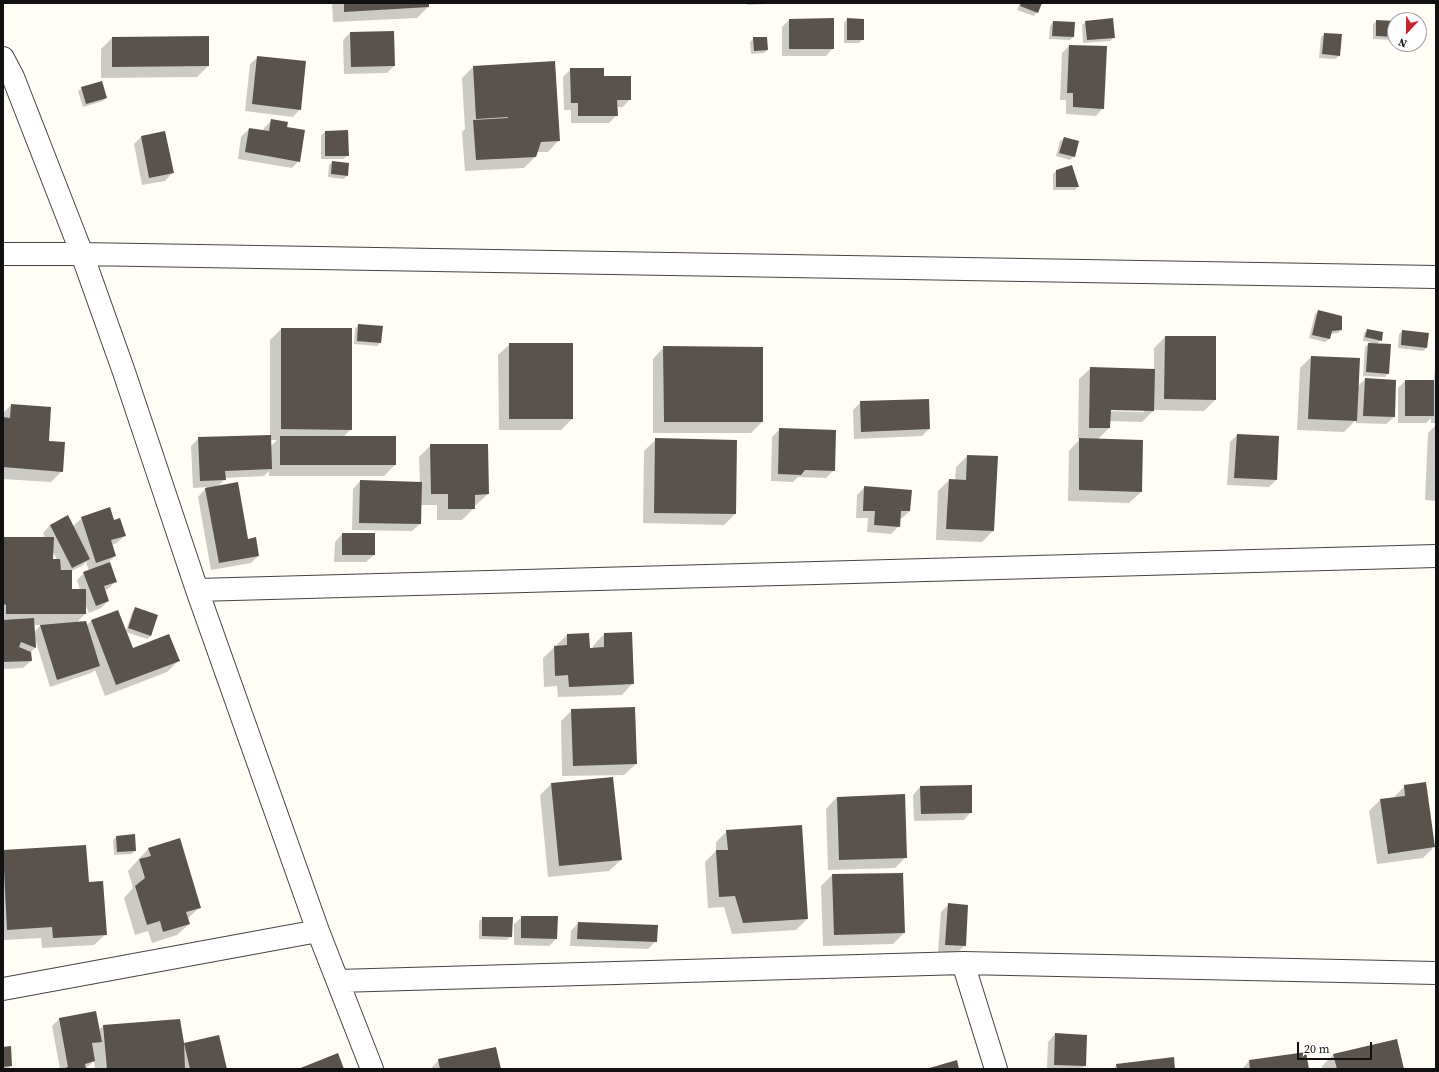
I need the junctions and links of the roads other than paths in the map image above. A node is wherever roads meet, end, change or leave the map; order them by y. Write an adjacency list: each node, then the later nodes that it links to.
1 (3, 58): 3 (street)
2 (3, 254): 3 (street)
3 (82, 254): 4 (street); 6 (street)
4 (1436, 277)
5 (1436, 556): 6 (street)
6 (197, 590): 7 (street)
7 (318, 931): 10 (street); 11 (street)
8 (963, 963): 9 (street); 10 (street); 13 (street)
9 (1436, 973)
10 (338, 981): 12 (street)
11 (3, 989)
12 (372, 1069)
13 (996, 1069)

